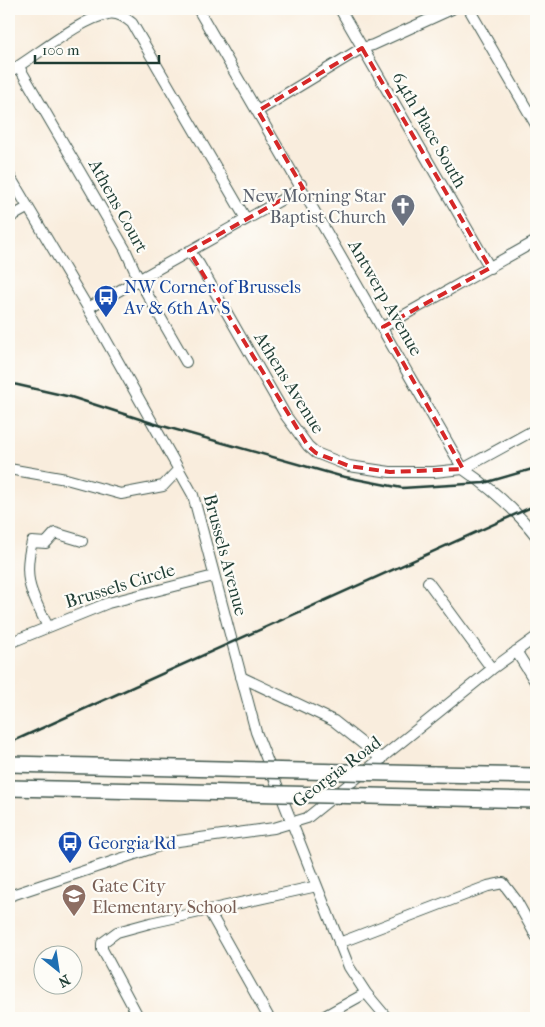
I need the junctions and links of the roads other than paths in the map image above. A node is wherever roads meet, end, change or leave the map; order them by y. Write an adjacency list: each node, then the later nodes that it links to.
1 (198, 9): 8 (street, Antwerp Avenue)
2 (340, 9): 5 (street, 64th Place South)
3 (452, 9): 5 (street)
4 (469, 9): 9 (street)
5 (362, 48): 8 (street); 17 (street, 64th Place South)
6 (19, 67): 7 (street); 14 (street); 18 (street, Athens Court)
7 (9, 72)
8 (258, 111): 11 (street, Antwerp Avenue)
9 (536, 125)
10 (9, 176): 12 (street, Brussels Avenue)
11 (301, 184): 14 (street); 20 (street, Antwerp Avenue)
12 (27, 208): 13 (street); 19 (street, Brussels Avenue)
13 (9, 218)
14 (246, 219): 16 (street)
15 (536, 241): 17 (street)
16 (189, 251): 18 (street); 24 (street, Athens Avenue)
17 (490, 268): 20 (street)
18 (139, 280): 19 (street); 21 (street, Athens Court)
19 (88, 308): 25 (street, Brussels Avenue)
20 (383, 327): 24 (street, Antwerp Avenue)
21 (186, 362)
22 (536, 429): 24 (street)
23 (9, 469): 25 (street)
24 (463, 469): 26 (street, Antwerp Avenue)
25 (178, 470): 28 (street, Brussels Avenue)
26 (536, 536)
27 (82, 541): 30 (street)
28 (214, 576): 30 (street, Brussels Circle); 35 (street, Brussels Avenue)
29 (428, 582): 34 (street)
30 (48, 627): 32 (street, Brussels Circle)
31 (536, 637): 33 (street, Georgia Road)
32 (9, 644)
33 (516, 651): 34 (street, Georgia Road); 36 (street)
34 (492, 669): 37 (street, Georgia Road)
35 (241, 677): 37 (street); 42 (street, Brussels Avenue)
36 (536, 683)
37 (382, 759): 42 (street, Georgia Road)
38 (9, 764): 39 (highway, bridge)
39 (536, 776)
40 (9, 788): 41 (highway, bridge)
41 (536, 800)
42 (292, 824): 43 (street, Brussels Avenue); 44 (street, Georgia Road)
43 (317, 886): 45 (street); 47 (street, Brussels Avenue)
44 (9, 896)
45 (209, 911): 49 (street); 50 (street)
46 (536, 936): 47 (street)
47 (339, 943): 48 (street, Brussels Avenue)
48 (366, 993): 51 (street); 52 (street)
49 (139, 1018)
50 (269, 1018)
51 (321, 1018)
52 (387, 1018)

